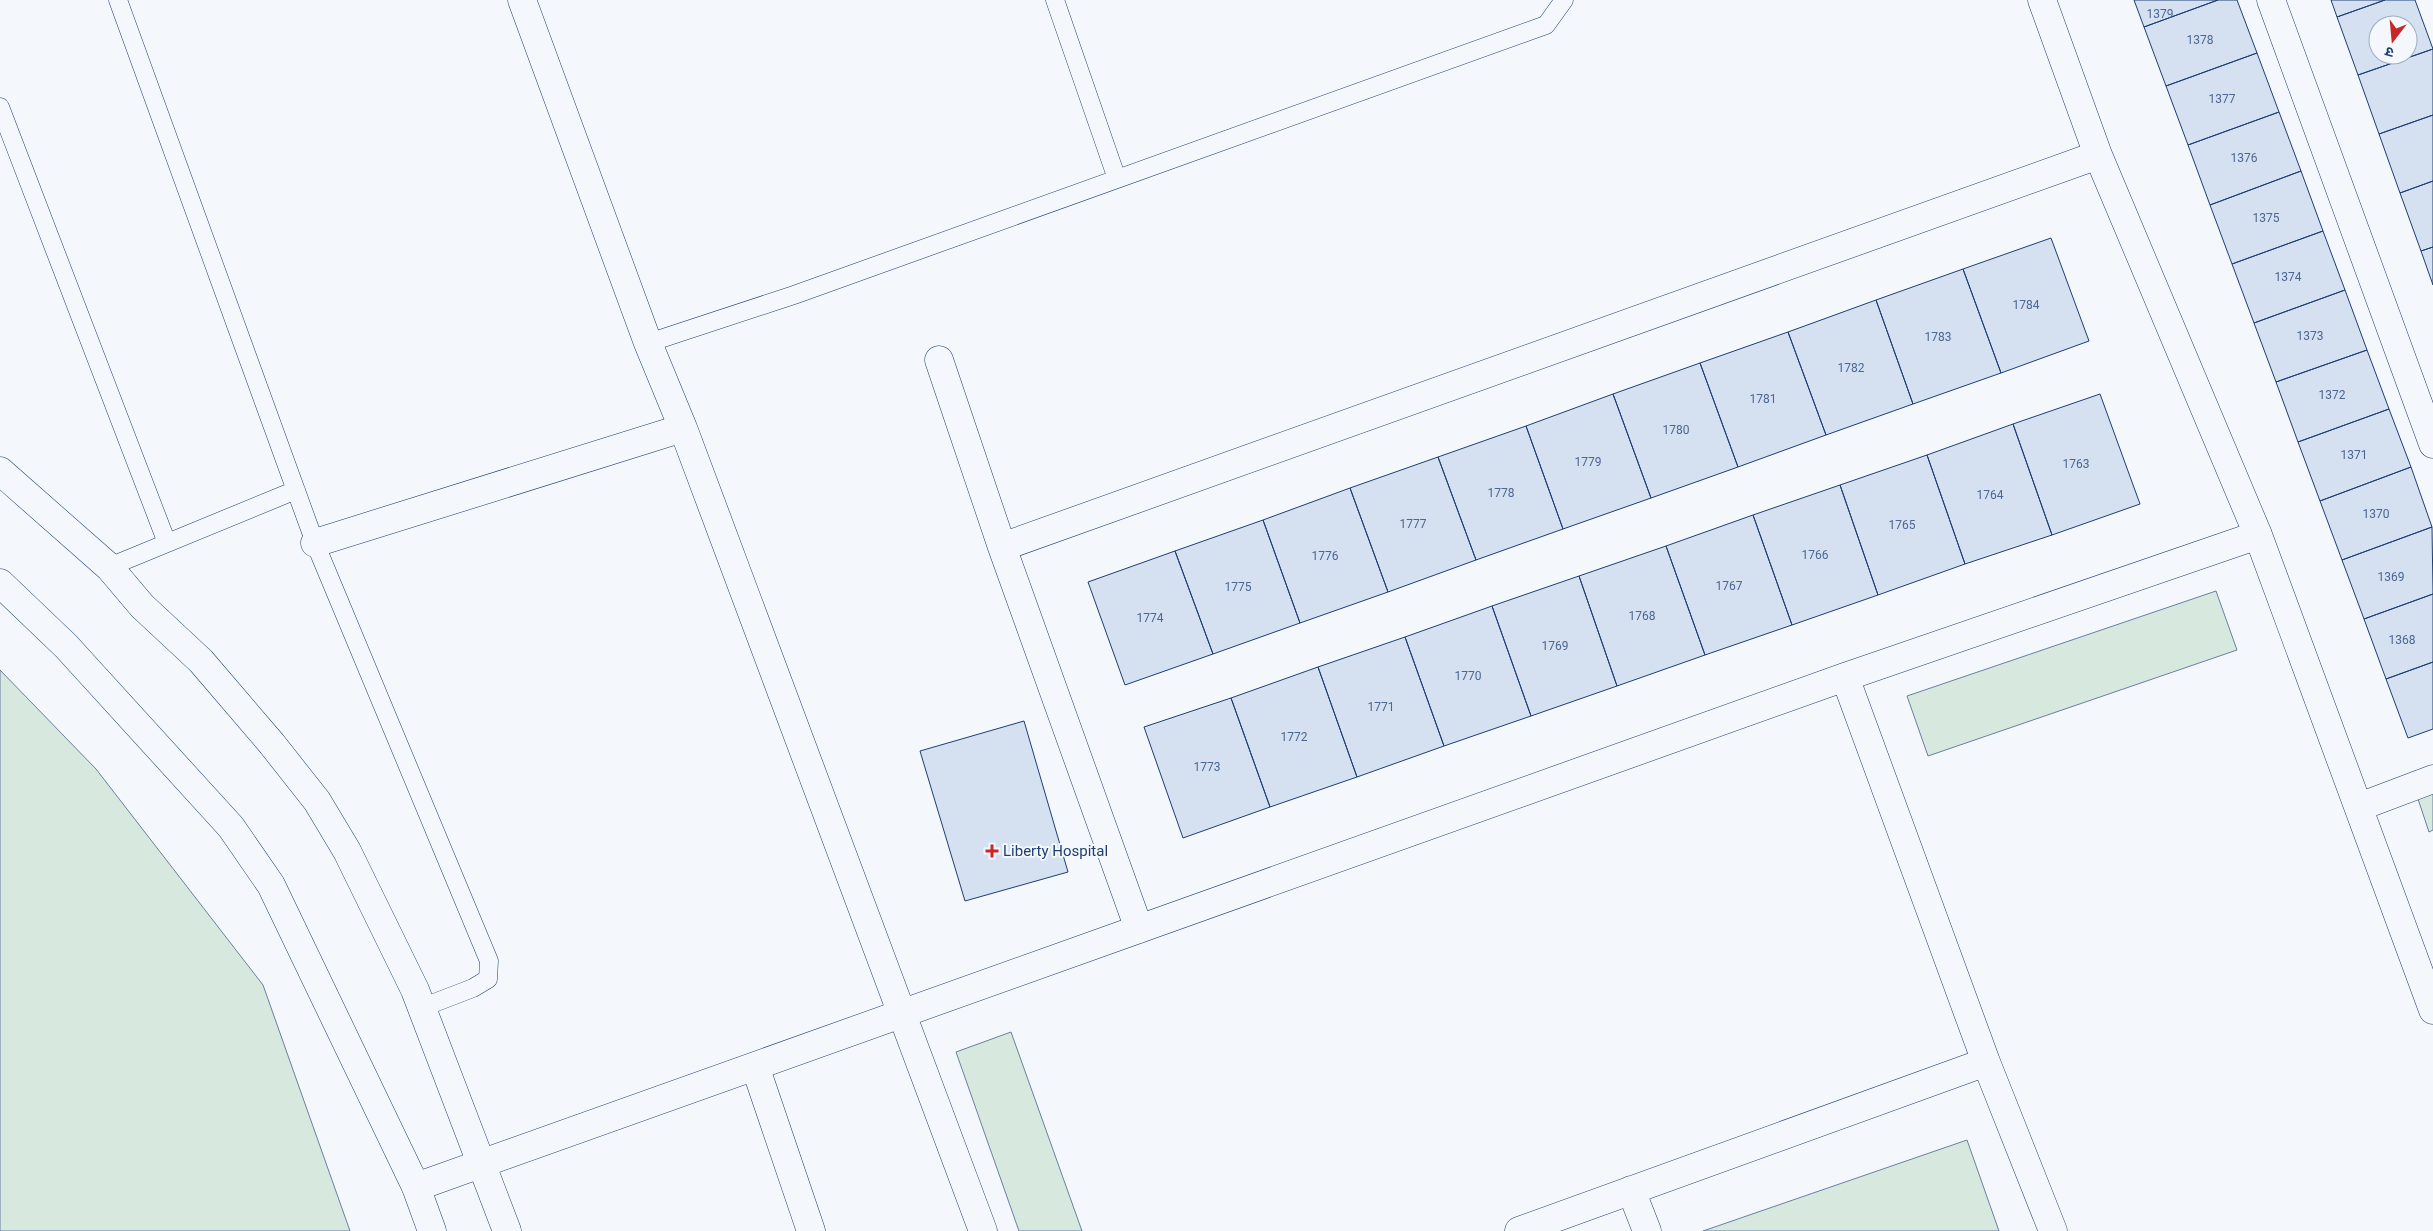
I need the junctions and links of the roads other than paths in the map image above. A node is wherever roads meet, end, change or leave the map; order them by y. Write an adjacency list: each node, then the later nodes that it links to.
1 (118, 0): 15 (lane)
2 (522, 0): 10 (street)
3 (1055, 0): 9 (lane)
4 (1564, 0): 9 (lane)
5 (2042, 0): 8 (street)
6 (2271, 0): 13 (street)
7 (0, 107): 17 (lane)
8 (2098, 155): 16 (street); 19 (street)
9 (1117, 179): 10 (lane)
10 (648, 343): 12 (street)
11 (939, 360): 19 (street)
12 (683, 428): 18 (street); 28 (street)
13 (2431, 430)
14 (0, 471): 20 (street)
15 (296, 490): 17 (lane); 18 (lane)
16 (2258, 535): 22 (street); 24 (street)
17 (167, 543): 20 (lane)
18 (315, 543): 26 (lane)
19 (1002, 546): 25 (street)
20 (109, 567): 26 (street)
21 (0, 583): 32 (street)
22 (1845, 677): 25 (street); 29 (street)
23 (2433, 779): 24 (street)
24 (2359, 808): 27 (street)
25 (1139, 929): 28 (street)
26 (421, 1008): 31 (street)
27 (2433, 1010)
28 (901, 1014): 30 (street); 37 (street)
29 (1986, 1062): 33 (street); 40 (street)
30 (755, 1066): 31 (street); 36 (street)
31 (483, 1164): 32 (street); 35 (street)
32 (416, 1187): 34 (street)
33 (1632, 1190): 38 (street); 39 (street)
34 (432, 1231)
35 (507, 1231)
36 (812, 1231)
37 (983, 1231)
38 (1518, 1231)
39 (1647, 1231)
40 (2053, 1231)

